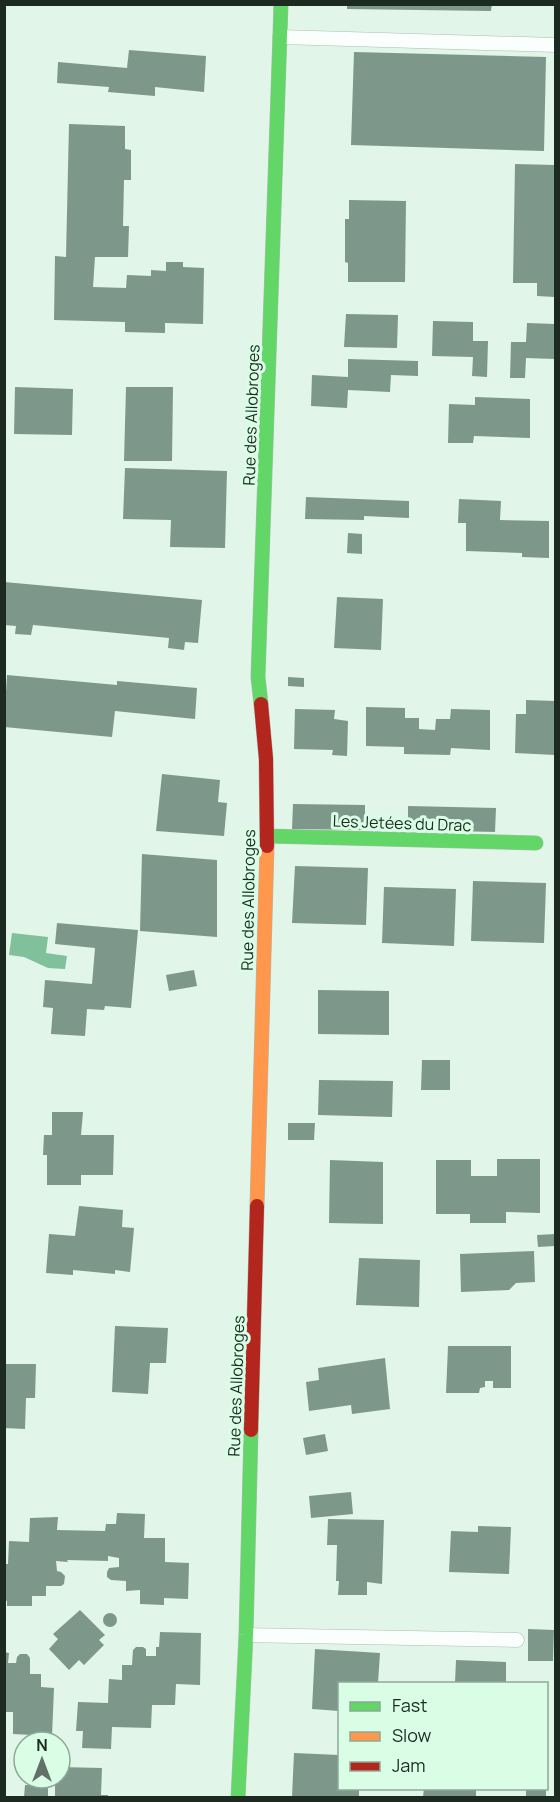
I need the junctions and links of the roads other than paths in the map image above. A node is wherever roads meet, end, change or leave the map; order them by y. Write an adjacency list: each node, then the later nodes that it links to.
1 (281, 4): 2 (street, Rue des Allobroges)
2 (280, 37): 3 (lane); 4 (street, Rue des Allobroges)
3 (555, 45)
4 (267, 836): 5 (street, Les Jetées du Drac); 6 (street, Rue des Allobroges)
5 (536, 843)
6 (246, 1635): 7 (lane); 8 (street, Rue des Allobroges)
7 (517, 1640)
8 (238, 1797)

